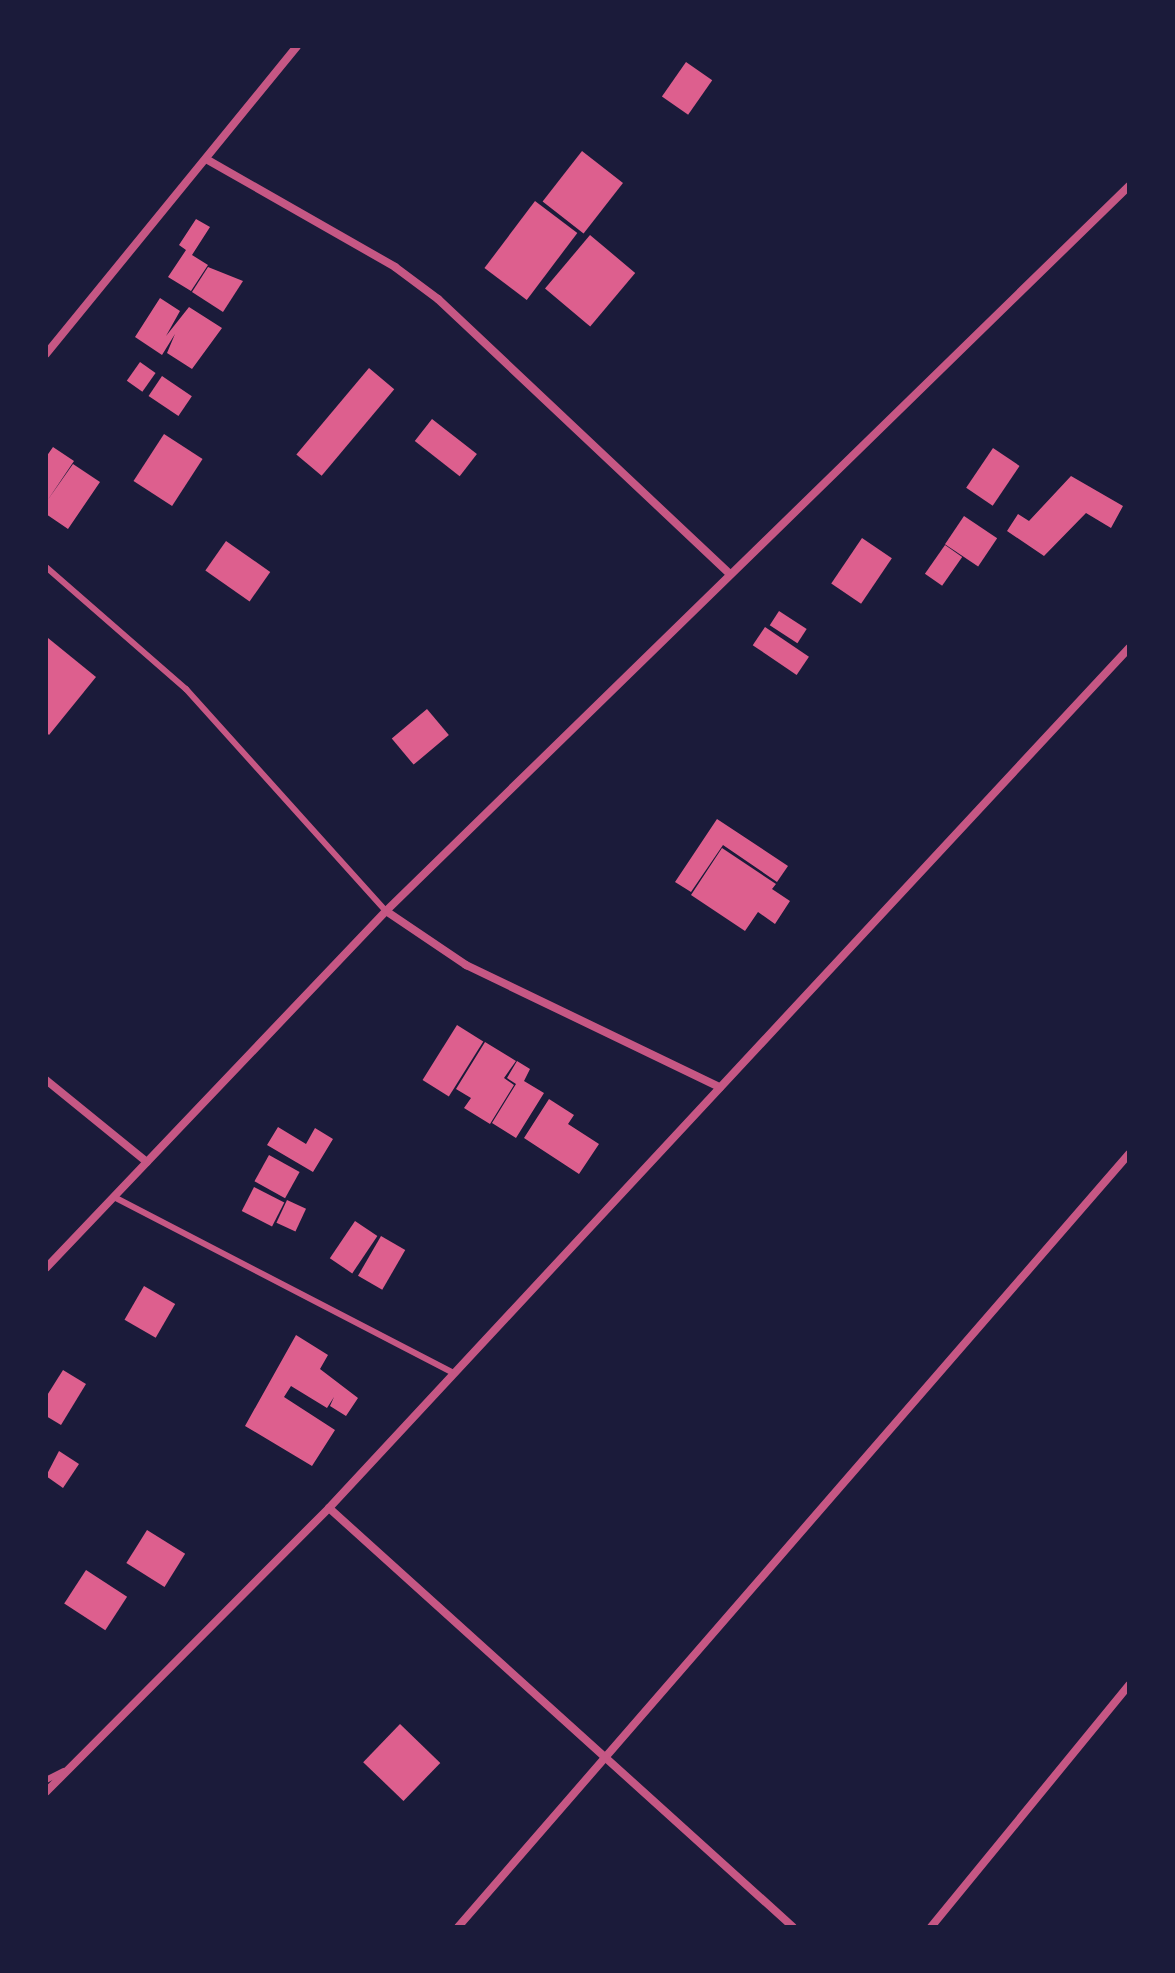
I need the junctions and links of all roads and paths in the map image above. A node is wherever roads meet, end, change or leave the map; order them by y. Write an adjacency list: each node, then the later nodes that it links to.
1 (297, 46): 2 (street)
2 (206, 159): 4 (street); 6 (street)
3 (1129, 186): 6 (street)
4 (46, 354)
5 (46, 567): 8 (lane)
6 (730, 574): 8 (street)
7 (1129, 648): 10 (street)
8 (386, 911): 10 (street); 12 (street)
9 (46, 1080): 12 (street)
10 (720, 1087): 15 (street)
11 (1129, 1154): 18 (street)
12 (147, 1162): 13 (street)
13 (114, 1197): 14 (street); 15 (lane)
14 (46, 1268)
15 (454, 1373): 16 (street)
16 (329, 1508): 18 (street); 19 (street)
17 (1129, 1685): 24 (street)
18 (608, 1760): 22 (street); 23 (street)
19 (64, 1771): 20 (lane); 21 (street)
20 (46, 1780)
21 (46, 1792)
22 (458, 1927)
23 (793, 1927)
24 (931, 1927)

